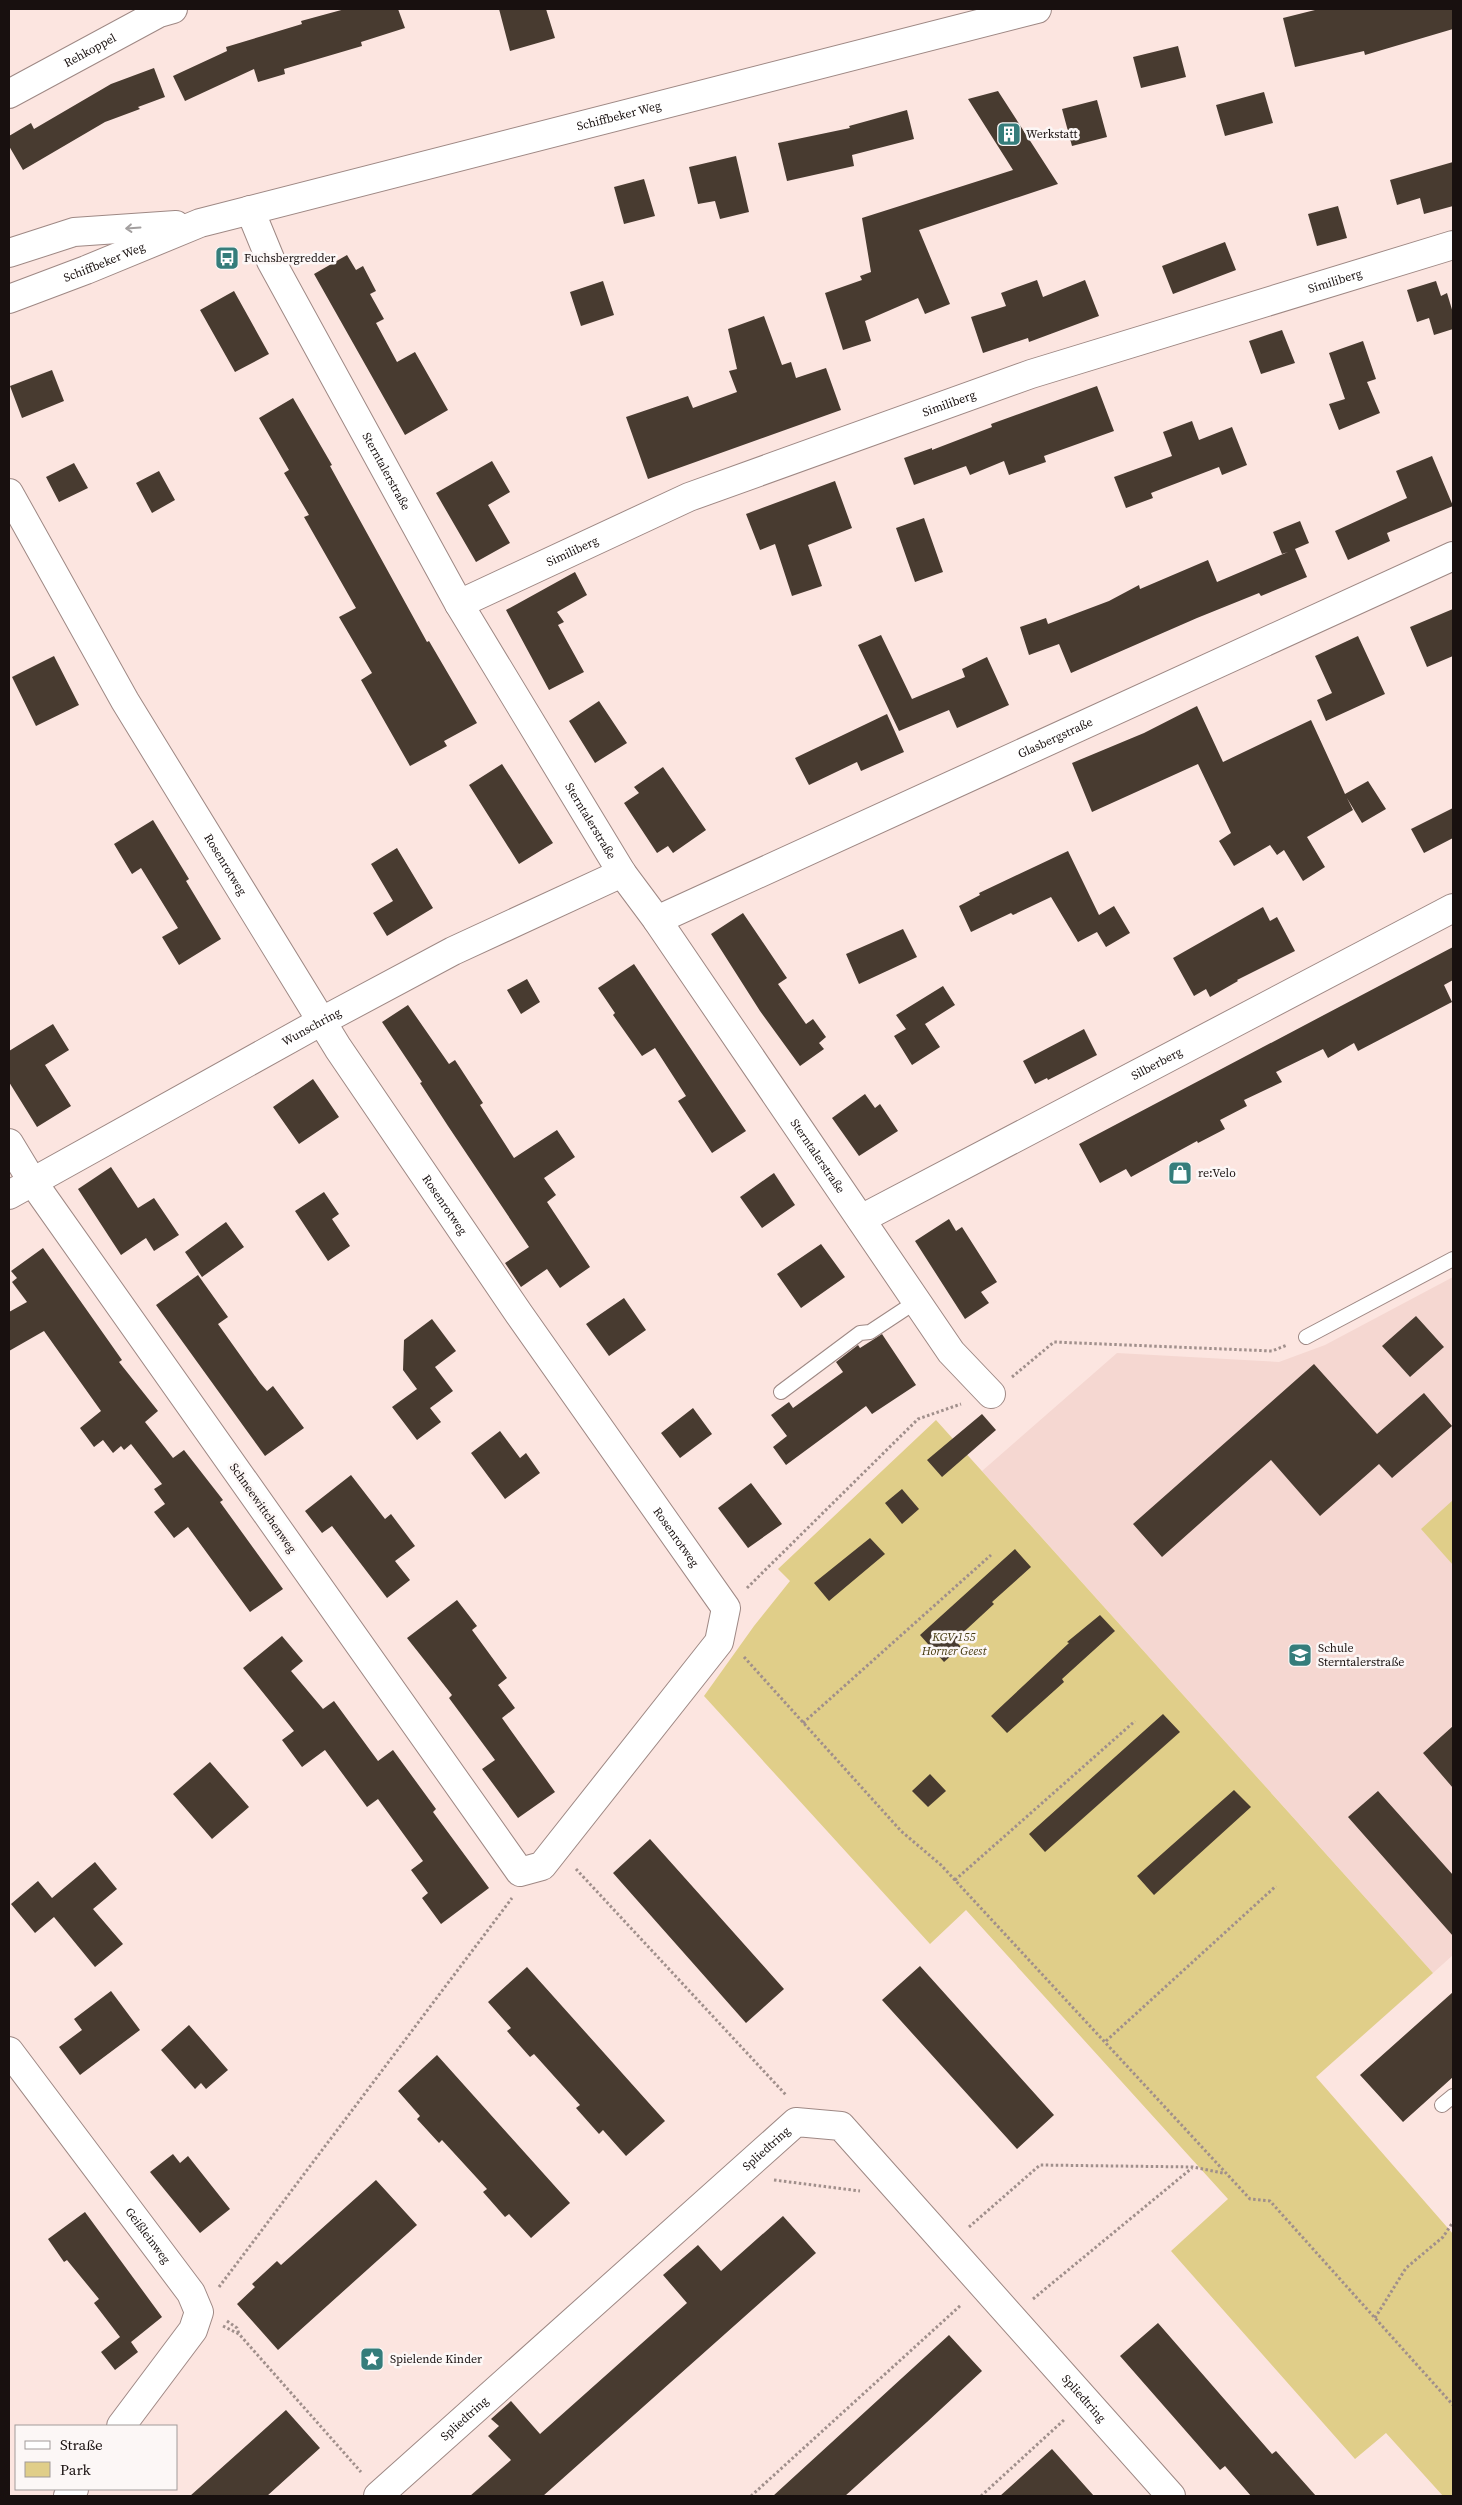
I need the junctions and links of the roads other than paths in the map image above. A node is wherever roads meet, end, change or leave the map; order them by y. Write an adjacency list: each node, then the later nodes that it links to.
1 (173, 9): 3 (street, Rehkoppel)
2 (1037, 9): 4 (street, Schiffbeker Weg)
3 (9, 94)
4 (250, 210): 5 (street, Schiffbeker Weg); 11 (street, Sterntalerstraße)
5 (200, 223): 7 (street, Schiffbeker Weg, one-way to 7); 8 (street, Schiffbeker Weg)
6 (1453, 245): 11 (street, Similiberg)
7 (9, 253)
8 (10, 294)
9 (9, 493): 15 (street, Rosenrotweg)
10 (1453, 556): 14 (street, Glasbergstraße)
11 (459, 604): 12 (street, Sterntalerstraße)
12 (622, 873): 14 (street, Sterntalerstraße); 15 (street, Wunschring)
13 (1453, 908): 19 (street, Silberberg)
14 (657, 920): 19 (street, Sterntalerstraße)
15 (322, 1021): 17 (street, Wunschring); 25 (street, Rosenrotweg)
16 (9, 1143): 17 (street, Schneewittchenweg)
17 (32, 1181): 18 (street, Wunschring); 25 (street, Schneewittchenweg)
18 (9, 1194)
19 (860, 1219): 21 (street, Sterntalerstraße)
20 (1453, 1259): 22 (lane)
21 (916, 1301): 23 (lane); 24 (street, Sterntalerstraße)
22 (1306, 1337)
23 (781, 1392)
24 (992, 1394)
25 (556, 1848)
26 (9, 2051): 29 (street, Geißleinweg)
27 (1453, 2096): 28 (lane)
28 (1442, 2105)
29 (122, 2425)
30 (379, 2495): 31 (street, Spliedtring)
31 (1171, 2496)

